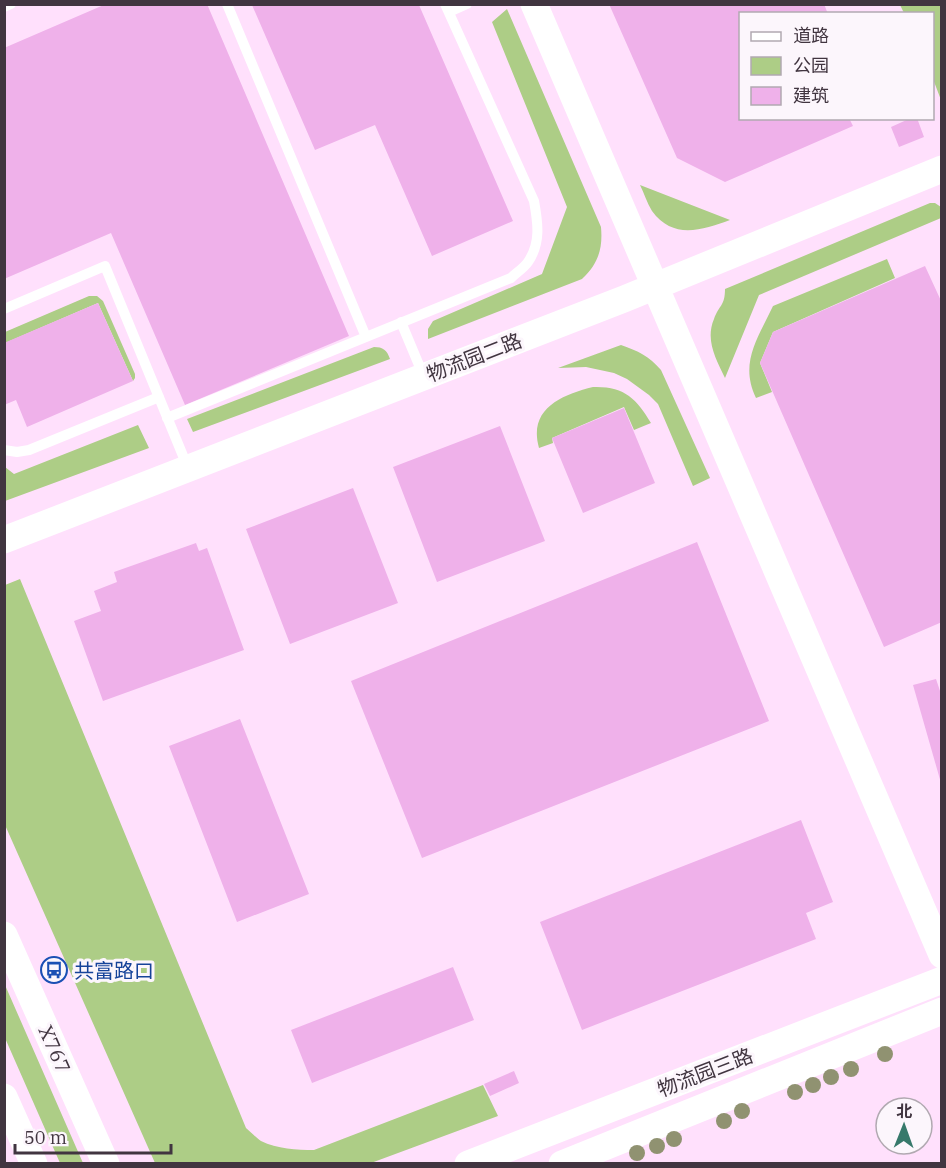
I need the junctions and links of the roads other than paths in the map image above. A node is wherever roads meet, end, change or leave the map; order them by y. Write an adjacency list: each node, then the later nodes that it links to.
1 (11, 4): 5 (lane)
2 (227, 4): 11 (lane)
3 (466, 4): 6 (lane)
4 (534, 4): 8 (street)
5 (4, 7)
6 (447, 8): 10 (lane)
7 (942, 169): 8 (street, 物流园二路)
8 (655, 286): 12 (street, 物流园二路); 19 (street)
9 (4, 309): 13 (lane)
10 (401, 322): 11 (lane); 12 (lane)
11 (366, 336): 14 (lane)
12 (423, 377): 16 (street, 物流园二路)
13 (159, 397): 14 (lane); 15 (lane)
14 (167, 418): 16 (lane)
15 (4, 450)
16 (188, 469): 17 (street, 物流园二路)
17 (4, 540)
18 (4, 935): 24 (street, X767 / X767)
19 (942, 955)
20 (942, 980): 25 (street, 物流园三路)
21 (942, 1011): 26 (street, 物流园三路)
22 (4, 1097): 23 (street)
23 (34, 1164)
24 (106, 1164)
25 (468, 1164)
26 (562, 1164)

